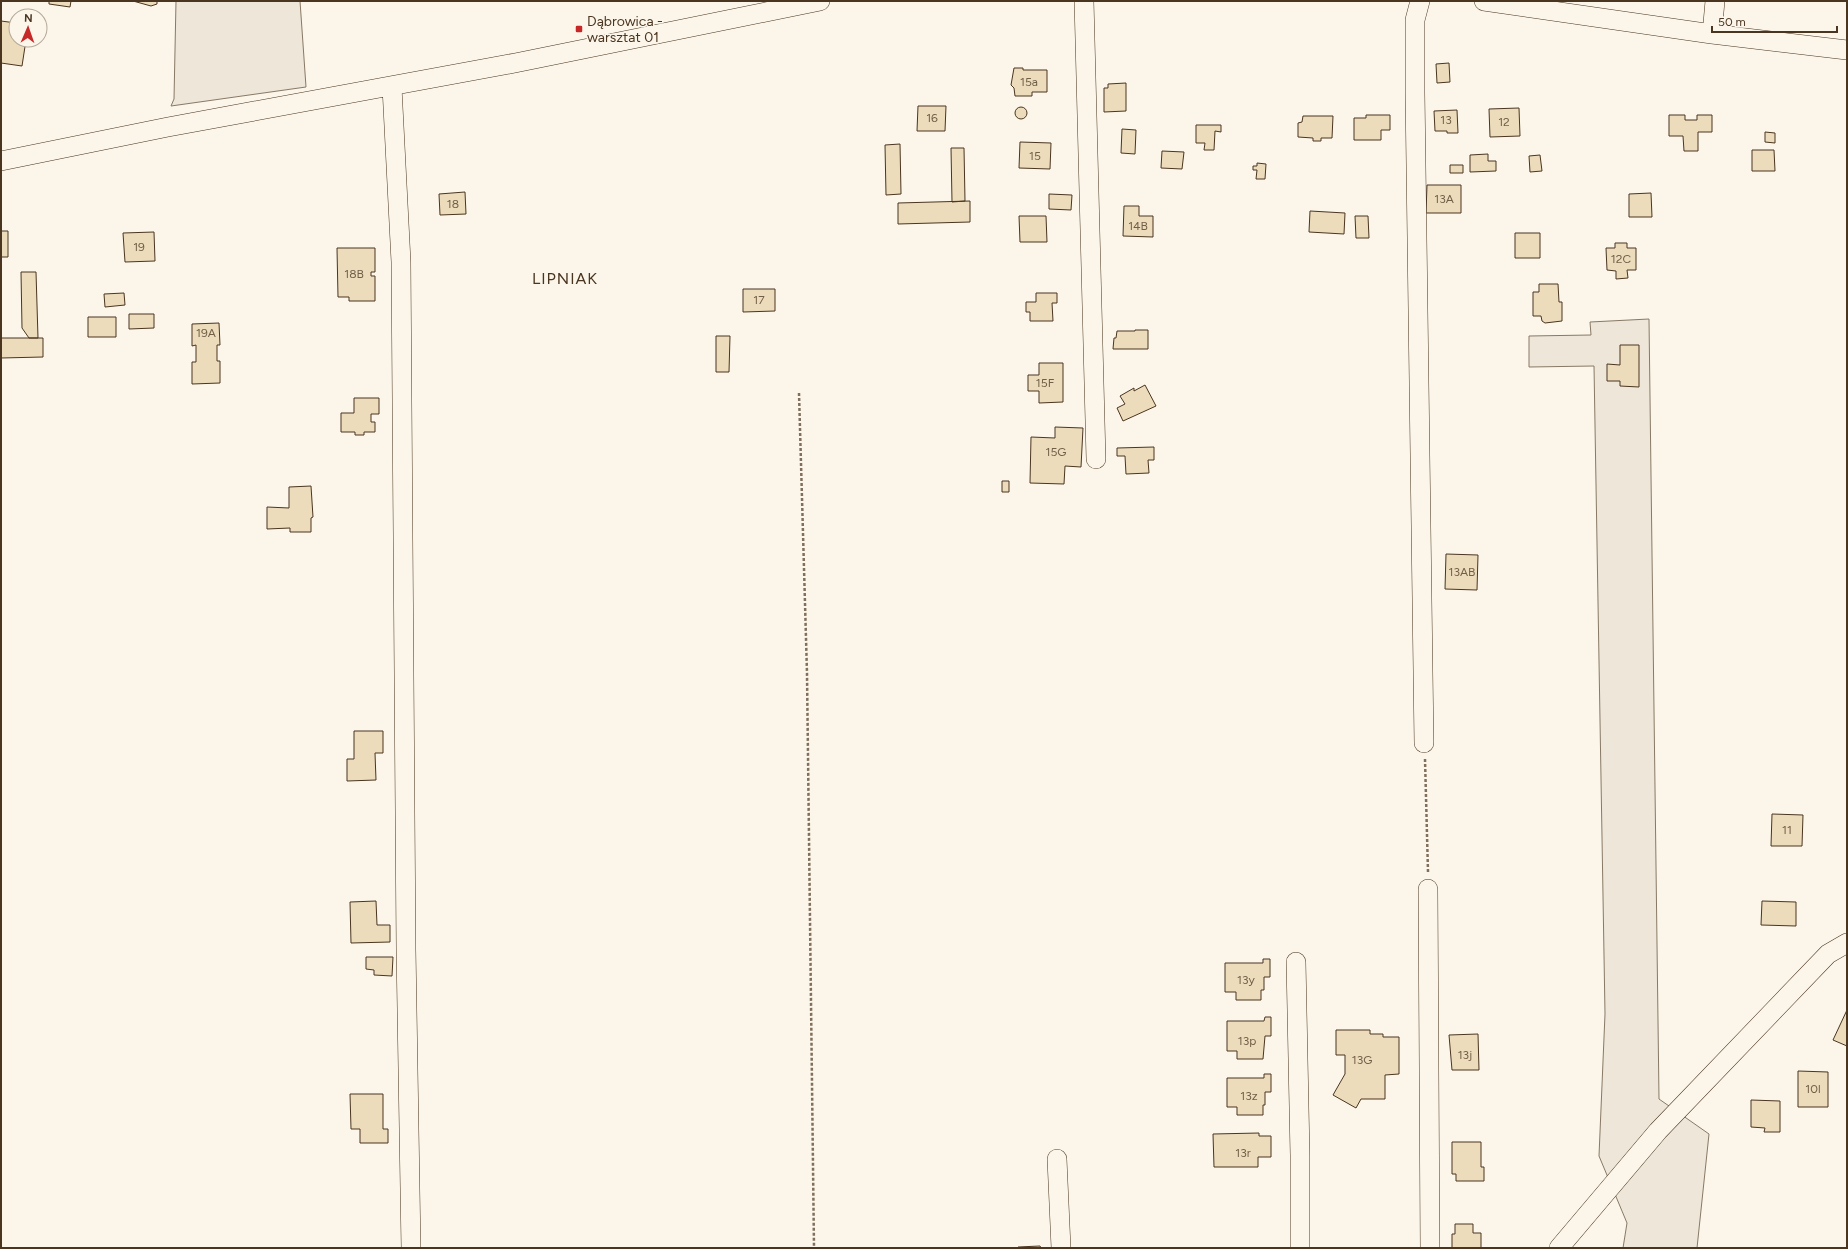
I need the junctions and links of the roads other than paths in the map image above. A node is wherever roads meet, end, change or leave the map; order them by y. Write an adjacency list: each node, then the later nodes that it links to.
1 (820, 1): 6 (street)
2 (1084, 1): 11 (street)
3 (1420, 1): 12 (street)
4 (1484, 1): 7 (street)
5 (1715, 1): 7 (street)
6 (742, 9): 9 (street)
7 (1712, 34): 8 (street)
8 (1847, 50)
9 (392, 87): 10 (street); 17 (street)
10 (1, 161)
11 (1096, 459)
12 (1424, 743)
13 (1428, 889): 20 (street)
14 (1847, 943): 21 (street)
15 (1296, 962): 19 (street)
16 (1057, 1159): 18 (street)
17 (411, 1248)
18 (1061, 1248)
19 (1300, 1248)
20 (1430, 1248)
21 (1559, 1248)

